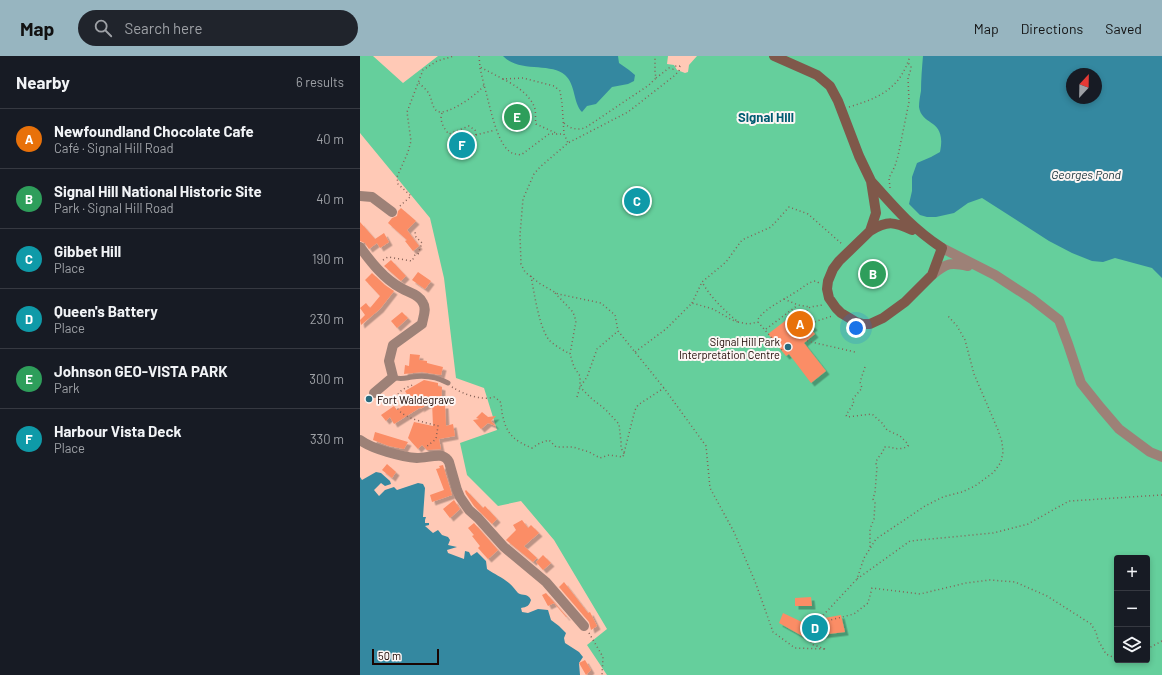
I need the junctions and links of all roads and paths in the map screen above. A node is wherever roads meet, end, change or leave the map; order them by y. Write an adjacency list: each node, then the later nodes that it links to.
1 (454, 56): 10 (path)
2 (479, 56): 7 (path)
3 (655, 56): 8 (path)
4 (774, 56): 12 (street)
5 (910, 56): 6 (path)
6 (908, 63): 12 (path); 23 (path)
7 (480, 67): 9 (path); 11 (path)
8 (656, 78): 14 (path); 20 (path)
9 (503, 79): 14 (path); 16 (path)
10 (419, 83): 13 (path); 24 (path)
11 (484, 86): 13 (path); 15 (path)
12 (841, 110): 21 (street)
13 (442, 113): 18 (path)
14 (564, 122): 17 (path)
15 (496, 129): 16 (path); 18 (path)
16 (559, 134): 17 (path)
17 (564, 134): 20 (path)
18 (476, 135): 19 (path)
19 (472, 136)
20 (568, 143): 34 (path)
21 (871, 181): 23 (street); 25 (street)
22 (360, 196): 24 (street)
23 (887, 199): 27 (street)
24 (392, 212)
25 (870, 231): 27 (street); 30 (street)
26 (415, 232): 31 (path)
27 (923, 235): 29 (street)
28 (360, 246): 31 (street)
29 (942, 248): 32 (street); 33 (street)
30 (849, 250): 35 (path); 36 (street)
31 (376, 267): 57 (street)
32 (988, 271): 33 (street); 67 (street)
33 (932, 275): 43 (street)
34 (531, 276): 37 (path); 55 (path)
35 (702, 282): 39 (path); 46 (path)
36 (826, 289): 38 (path); 40 (street)
37 (552, 290): 50 (path); 55 (path)
38 (784, 299): 41 (path); 47 (path)
39 (692, 303): 46 (path); 53 (path)
40 (832, 303): 42 (path); 43 (street)
41 (798, 305): 42 (path); 49 (path)
42 (810, 307): 44 (path)
43 (841, 313): 48 (path)
44 (804, 314)
45 (947, 315): 69 (path)
46 (738, 322): 47 (path)
47 (758, 322): 49 (path)
48 (811, 323)
49 (766, 329): 52 (path)
50 (618, 331): 53 (path); 60 (path)
51 (807, 341): 54 (path)
52 (782, 350)
53 (635, 352): 61 (path)
54 (855, 352)
55 (570, 354): 60 (path)
56 (864, 367): 69 (path)
57 (393, 377): 58 (lane); 62 (street)
58 (448, 383): 65 (path)
59 (412, 386): 66 (path)
60 (580, 387): 63 (path); 65 (path)
61 (664, 388): 65 (path); 71 (path)
62 (374, 393)
63 (576, 397)
64 (360, 440): 66 (street)
65 (625, 455)
66 (421, 457): 72 (street)
67 (1162, 457)
68 (1162, 495): 70 (path)
69 (870, 546): 70 (path)
70 (857, 579): 71 (path)
71 (815, 624): 75 (path)
72 (584, 626): 76 (path)
73 (1162, 641): 74 (path)
74 (1150, 647)
75 (1114, 658)
76 (602, 675)

